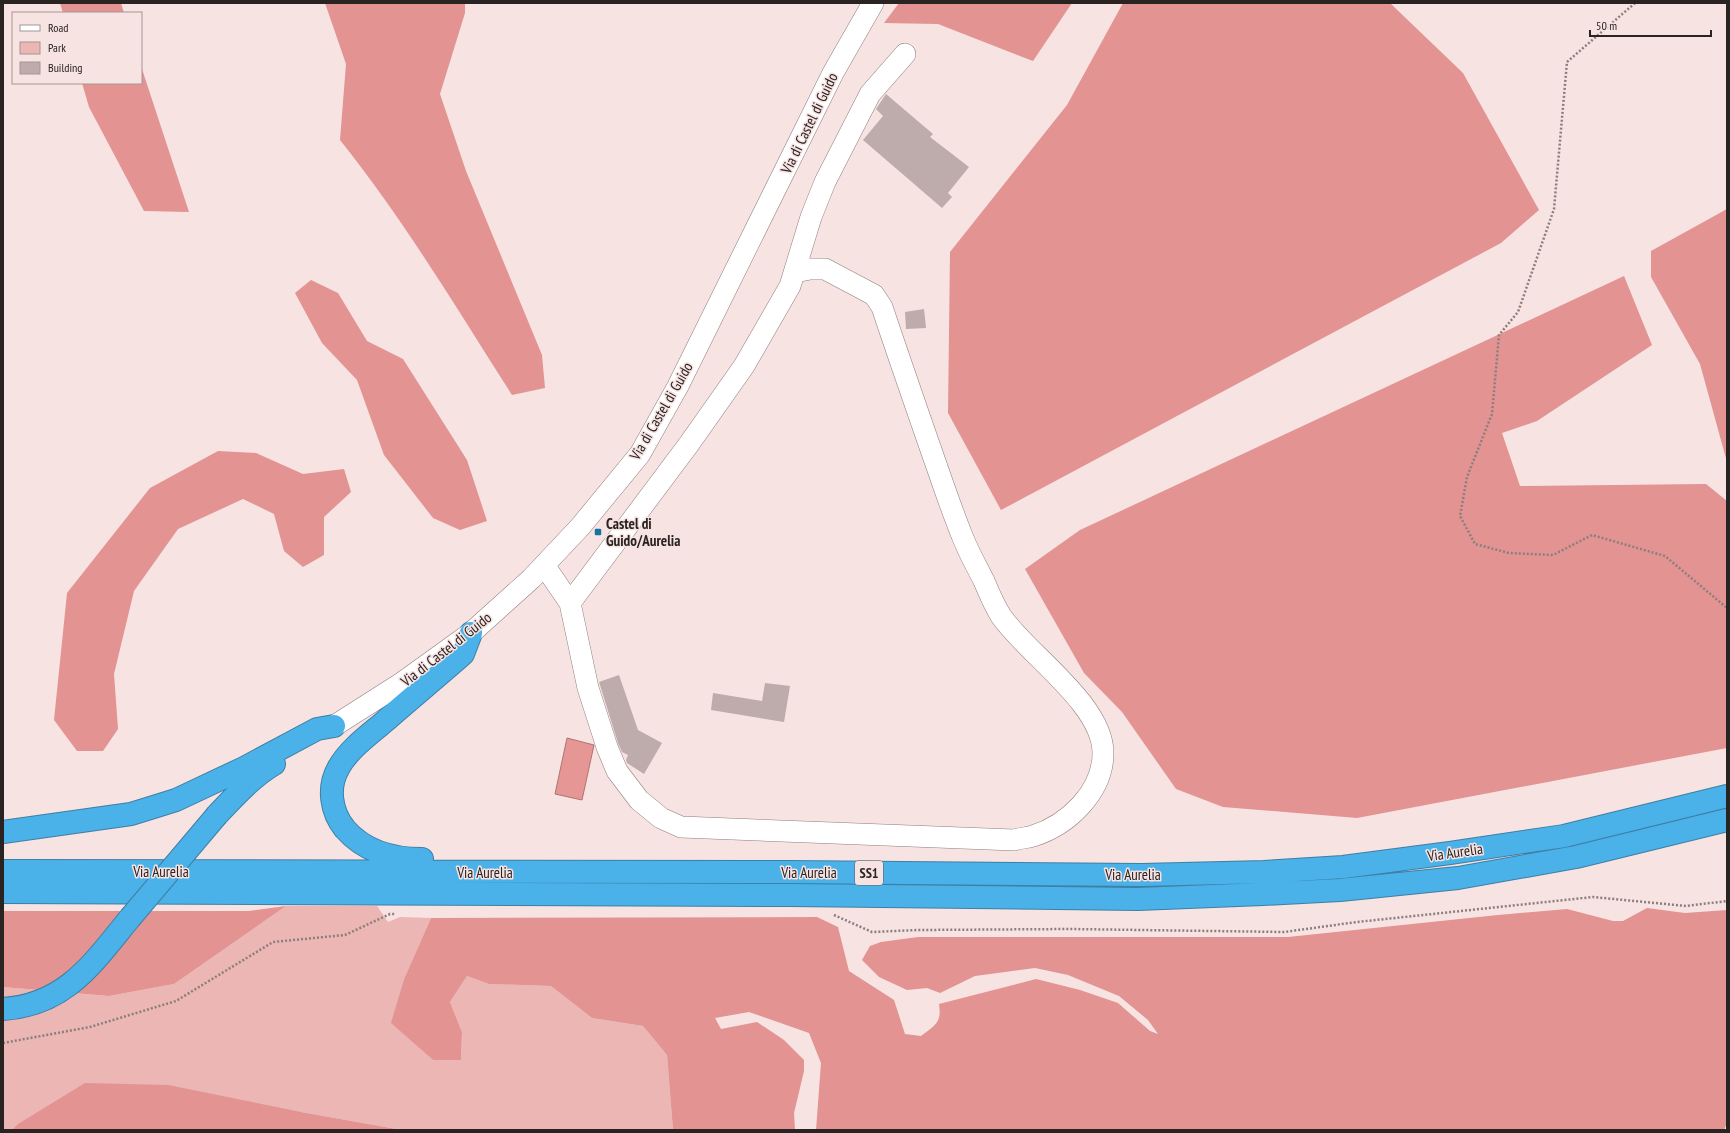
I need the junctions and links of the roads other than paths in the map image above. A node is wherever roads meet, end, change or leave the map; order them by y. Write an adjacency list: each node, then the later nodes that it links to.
1 (873, 3): 4 (street, Via di Castel di Guido)
2 (905, 54): 3 (street)
3 (795, 272): 5 (street); 5 (street)
4 (544, 566): 5 (street); 6 (street, Via di Castel di Guido)
5 (570, 603)
6 (471, 633): 7 (street, Via di Castel di Guido); 12 (highway)
7 (334, 726): 10 (highway); 14 (highway, bridge)
8 (1727, 796): 12 (highway, Via Aurelia / SS1)
9 (1727, 820): 13 (highway, Via Aurelia / SS1)
10 (3, 832)
11 (3, 871): 12 (highway, Via Aurelia / SS1)
12 (789, 872)
13 (3, 892)
14 (3, 1009)

